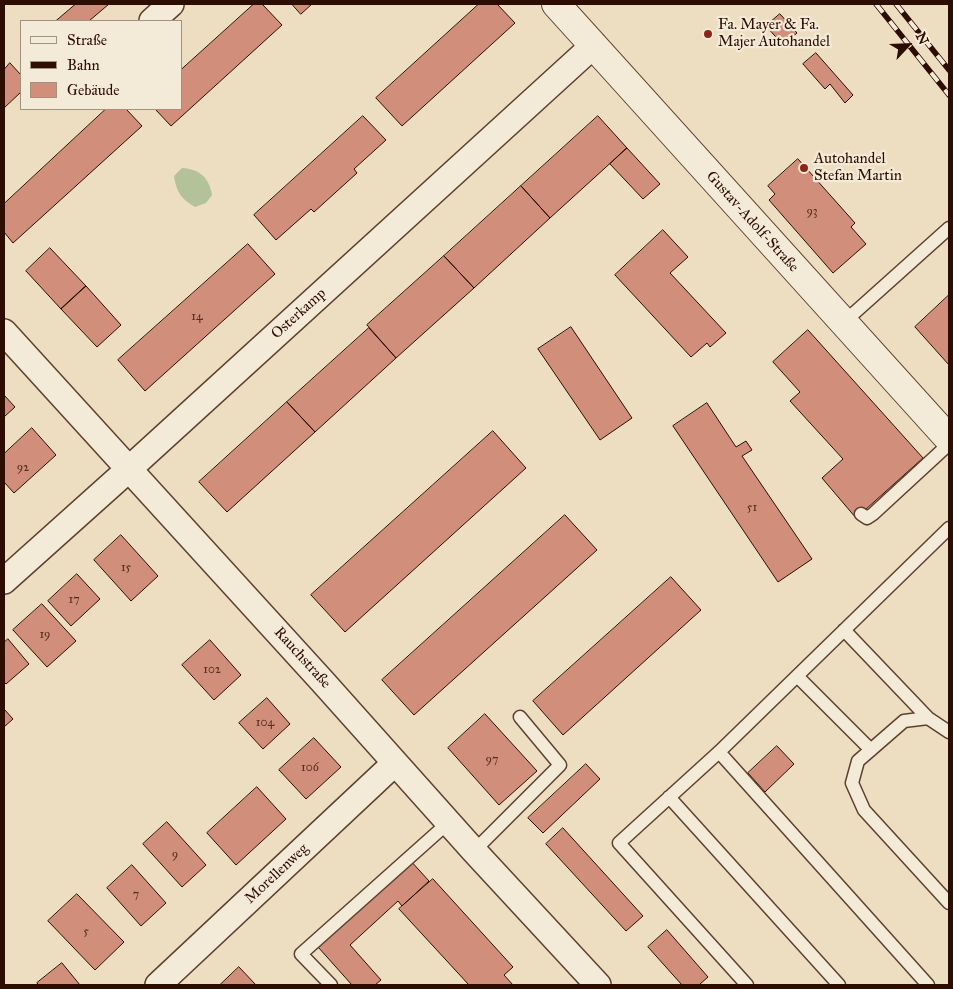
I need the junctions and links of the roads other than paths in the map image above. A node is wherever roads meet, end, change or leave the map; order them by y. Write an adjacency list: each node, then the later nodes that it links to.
1 (171, 4): 3 (street)
2 (556, 4): 4 (street, Gustav-Adolf-Straße)
3 (153, 20)
4 (594, 45): 6 (street, Gustav-Adolf-Straße); 10 (street, Osterkamp)
5 (949, 228): 6 (lane)
6 (843, 323): 8 (street, Gustav-Adolf-Straße)
7 (4, 332): 10 (street, Rauchstraße)
8 (949, 439)
9 (949, 444): 11 (lane)
10 (129, 469): 13 (street, Osterkamp); 21 (street, Rauchstraße)
11 (861, 514)
12 (949, 528): 14 (lane)
13 (4, 581)
14 (844, 630): 15 (lane); 17 (lane)
15 (797, 676): 19 (lane); 20 (lane)
16 (520, 717): 24 (lane)
17 (928, 718): 18 (lane); 19 (lane)
18 (949, 732)
19 (871, 750): 25 (lane)
20 (718, 752): 22 (lane); 31 (lane)
21 (395, 762): 23 (street, Rauchstraße); 26 (street, Morellenweg)
22 (669, 797): 29 (lane); 30 (lane)
23 (449, 822): 24 (street, Rauchstraße); 27 (lane)
24 (474, 851): 28 (street, Rauchstraße)
25 (949, 903)
26 (158, 985)
27 (331, 985)
28 (598, 985)
29 (747, 985)
30 (839, 985)
31 (928, 985)

